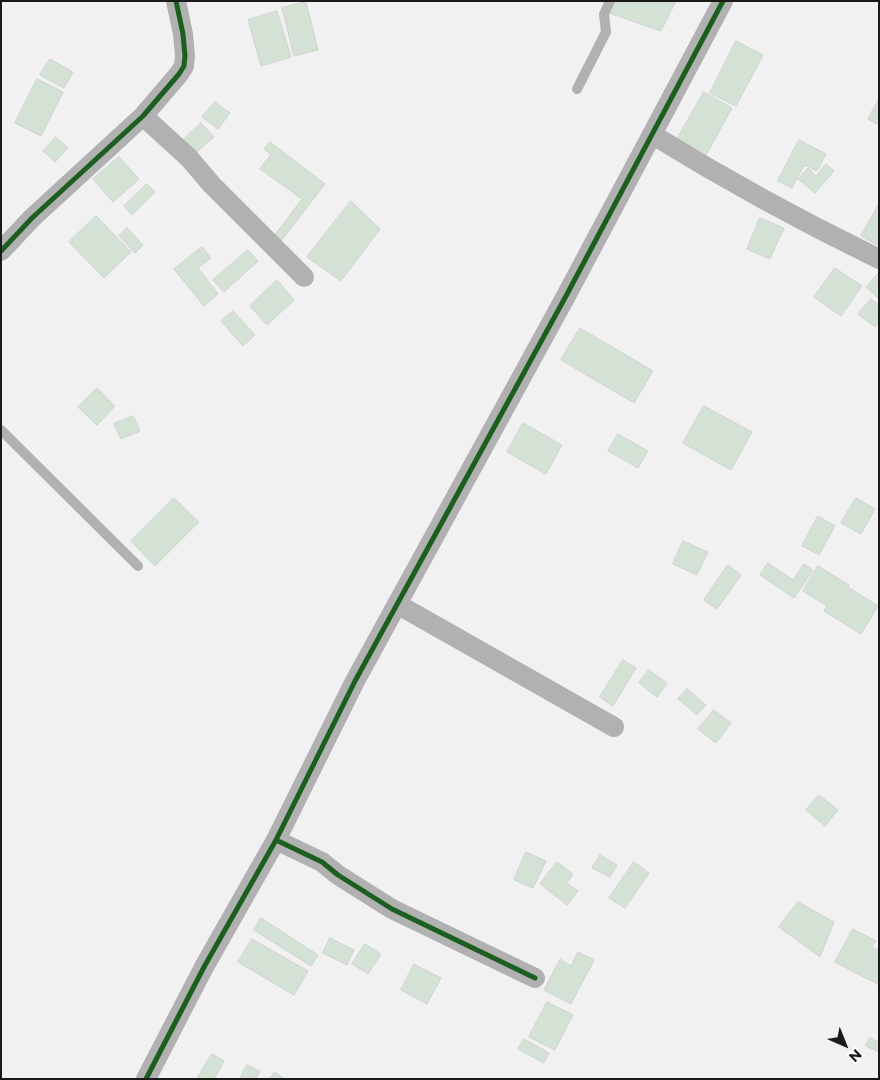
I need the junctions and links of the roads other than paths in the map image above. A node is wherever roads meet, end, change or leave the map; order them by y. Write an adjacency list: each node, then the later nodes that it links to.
1 (176, 1): 5 (street)
2 (610, 1): 4 (lane)
3 (723, 1): 6 (street)
4 (577, 89)
5 (143, 116): 7 (street); 9 (street)
6 (653, 135): 8 (street); 12 (street)
7 (1, 251)
8 (879, 259)
9 (304, 277)
10 (1, 430): 11 (lane)
11 (138, 566)
12 (397, 604): 13 (street); 14 (street)
13 (614, 727)
14 (276, 840): 15 (street); 16 (street)
15 (535, 978)
16 (146, 1079)

